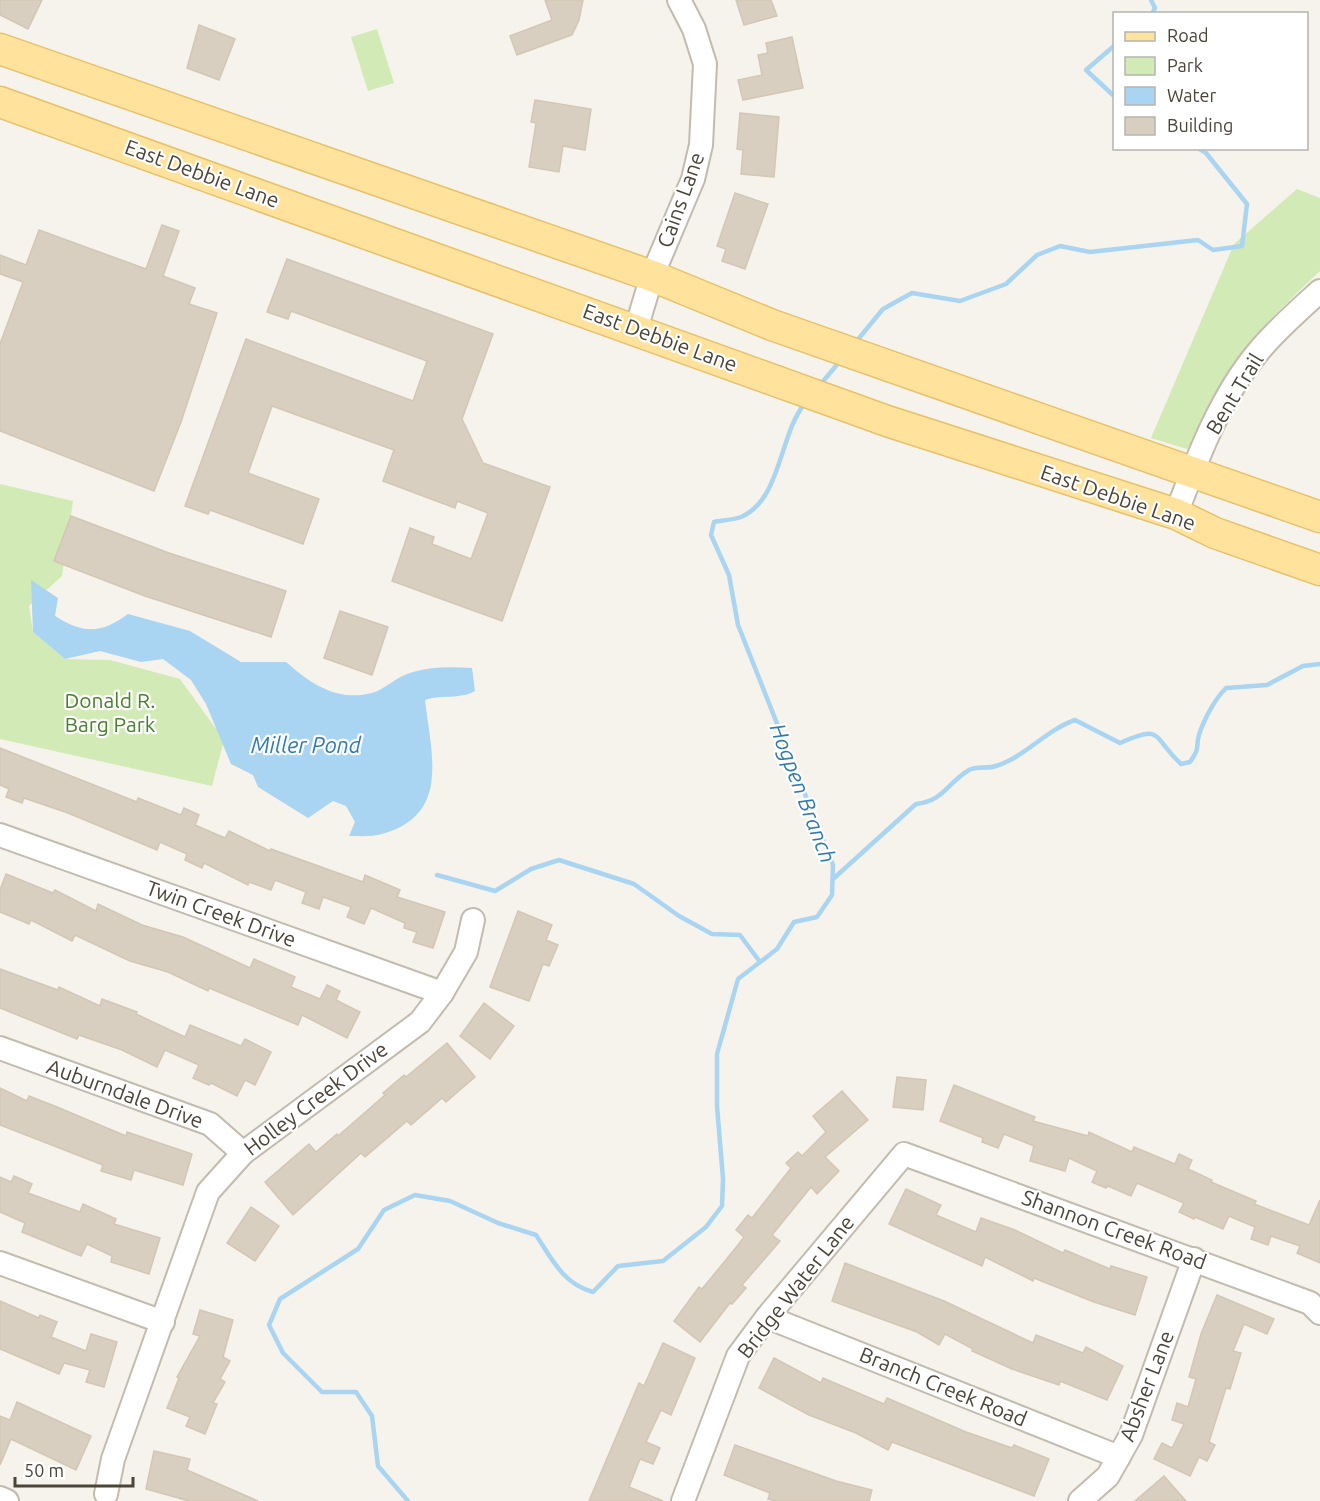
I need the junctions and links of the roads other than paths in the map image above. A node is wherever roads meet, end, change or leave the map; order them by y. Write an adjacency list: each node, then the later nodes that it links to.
1 (679, 0): 4 (street, Cains Lane)
2 (0, 49): 4 (main road)
3 (0, 102): 6 (main road, East Debbie Lane)
4 (652, 276): 6 (street, Cains Lane); 7 (main road)
5 (1320, 291): 7 (street, Bent Trail)
6 (636, 329): 8 (main road, East Debbie Lane)
7 (1192, 473): 8 (street, Bent Trail); 9 (main road)
8 (1176, 514): 10 (main road, East Debbie Lane)
9 (1320, 518)
10 (1320, 570)
11 (0, 835): 13 (street, Twin Creek Drive)
12 (473, 920): 13 (street, Holley Creek Drive)
13 (442, 993): 15 (street, Holley Creek Drive)
14 (0, 1048): 15 (street, Auburndale Drive)
15 (243, 1153): 21 (street, Holley Creek Drive)
16 (904, 1154): 17 (street, Shannon Creek Road); 20 (street, Bridge Water Lane)
17 (1194, 1259): 19 (street, Shannon Creek Road); 22 (street, Absher Lane)
18 (0, 1263): 21 (street)
19 (1320, 1313)
20 (766, 1317): 22 (street, Branch Creek Road); 26 (street, Bridge Water Lane)
21 (163, 1322): 24 (street, Holley Creek Drive)
22 (1119, 1457): 27 (street, Absher Lane)
23 (0, 1498): 25 (street)
24 (104, 1499)
25 (7, 1501)
26 (683, 1501)
27 (1080, 1501)

